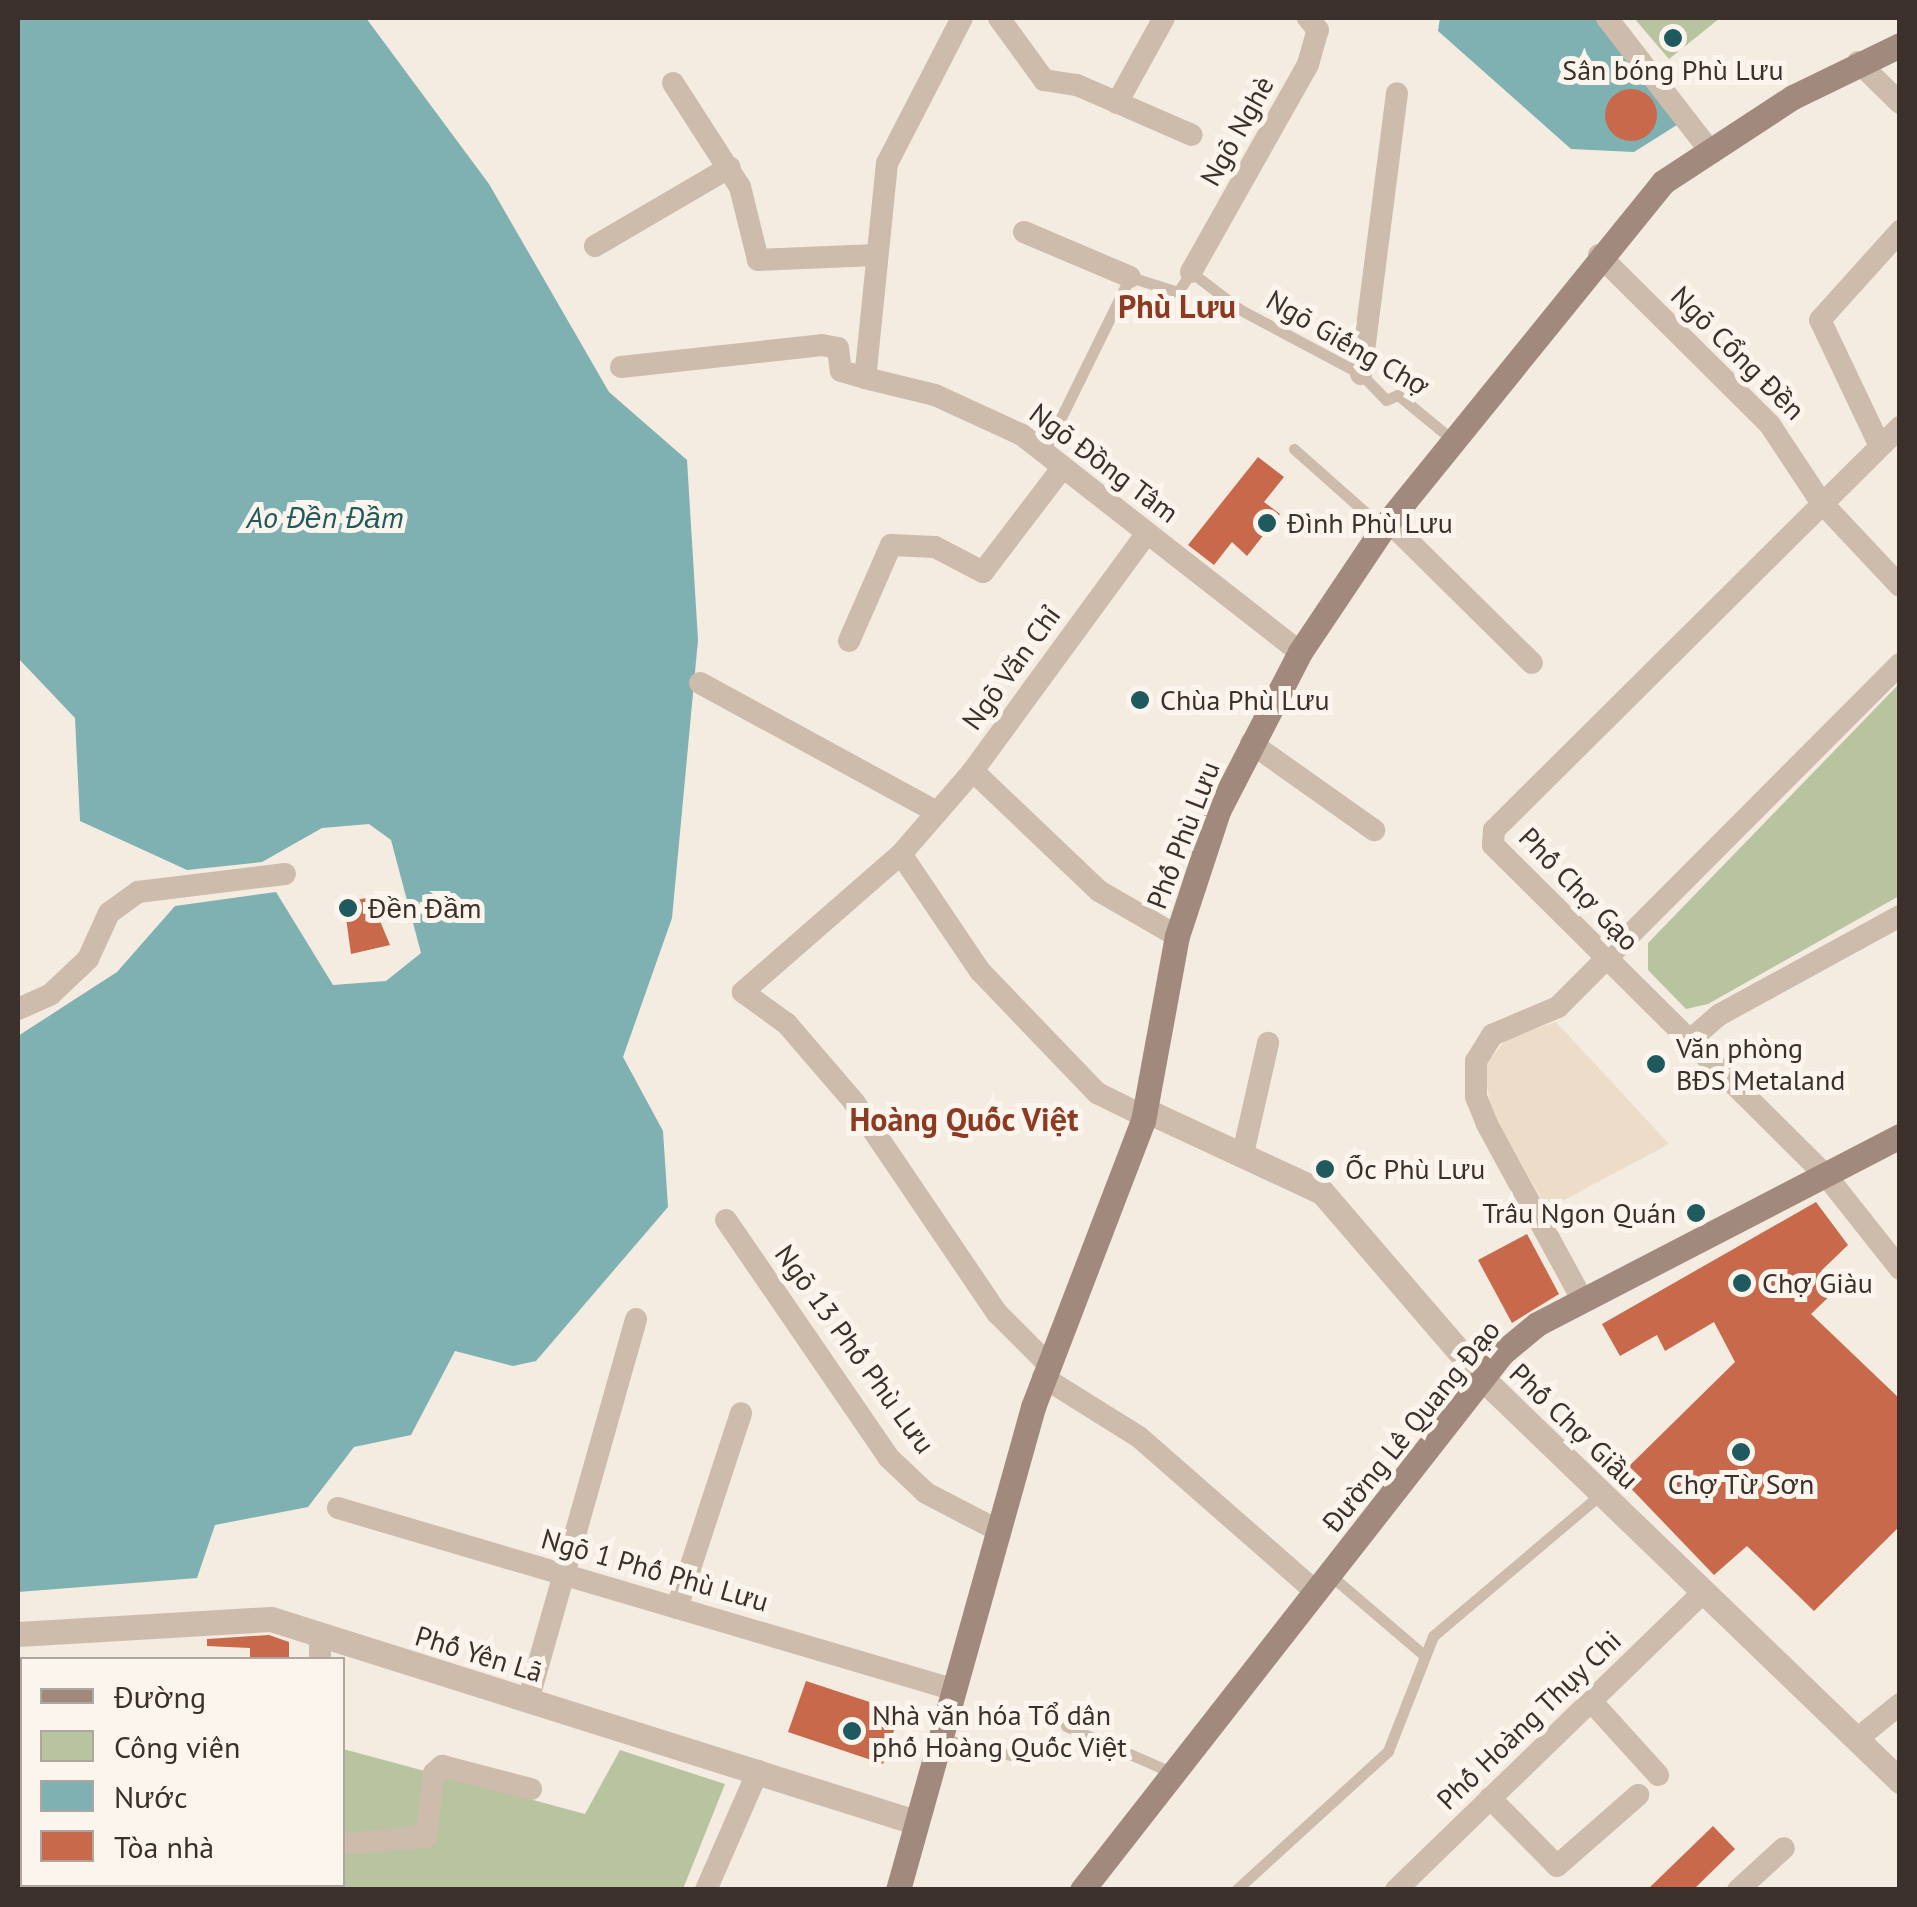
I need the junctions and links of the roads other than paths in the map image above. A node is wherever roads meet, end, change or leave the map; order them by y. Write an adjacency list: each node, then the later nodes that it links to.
1 (962, 18): 18 (street)
2 (999, 18): 10 (street)
3 (1164, 18): 10 (street)
4 (1308, 18): 20 (street, Ngõ Nghè)
5 (1608, 18): 13 (street)
6 (1900, 44): 7 (main road, Phố Phù Lưu)
7 (1858, 62): 11 (street); 13 (main road, Phố Phù Lưu)
8 (674, 83): 14 (street)
9 (1397, 93): 23 (street)
10 (1117, 103): 12 (street)
11 (1900, 103)
12 (1192, 135)
13 (1708, 148): 19 (main road, Phố Phù Lưu)
14 (730, 166): 17 (street); 18 (street)
15 (1900, 231): 27 (street)
16 (1024, 232): 21 (street)
17 (595, 246)
18 (876, 255): 24 (street)
19 (1599, 255): 26 (main road, Phố Phù Lưu); 31 (street, Ngõ Cổng Đền)
20 (1191, 272): 21 (lane); 23 (lane, Ngõ Giếng Chợ)
21 (1130, 277): 29 (lane)
22 (620, 367): 24 (street)
23 (1361, 374): 26 (lane, Ngõ Giếng Chợ)
24 (865, 378): 29 (street, Ngõ Đồng Tâm)
25 (1900, 427): 27 (street, Phố Chợ Gạo)
26 (1454, 442): 32 (main road, Phố Phù Lưu)
27 (1879, 444): 31 (street, Phố Chợ Gạo)
28 (1294, 449): 32 (lane)
29 (1044, 452): 30 (street, Ngõ Đồng Tâm)
30 (1063, 468): 33 (street, Ngõ Đồng Tâm); 35 (street)
31 (1822, 502): 34 (street, Ngõ Cổng Đền); 48 (street, Phố Chợ Gạo)
32 (1385, 524): 36 (main road, Phố Phù Lưu); 37 (street)
33 (1147, 533): 36 (street, Ngõ Đồng Tâm); 41 (street, Ngõ Văn Chỉ)
34 (1900, 586)
35 (850, 641)
36 (1300, 652): 40 (main road, Phố Phù Lưu)
37 (1532, 664)
38 (1900, 664): 48 (street)
39 (700, 683): 42 (street)
40 (1251, 744): 43 (street); 47 (main road, Phố Phù Lưu)
41 (973, 772): 42 (street); 47 (street, Ngõ Văn Chỉ)
42 (937, 812): 44 (street)
43 (1374, 830)
44 (901, 854): 52 (street); 60 (street)
45 (284, 874): 49 (street)
46 (1900, 916): 50 (street)
47 (1177, 936): 52 (main road, Phố Phù Lưu)
48 (1602, 958): 50 (street, Phố Chợ Gạo); 58 (street)
49 (18, 1009)
50 (1689, 1041): 55 (street, Phố Chợ Gạo)
51 (1268, 1043): 54 (street)
52 (1144, 1113): 54 (street, Phố Chợ Giầu); 60 (main road, Phố Phù Lưu)
53 (1900, 1136): 55 (main road, Đường Lê Quang Đạo)
54 (1244, 1149): 61 (street, Phố Chợ Giầu)
55 (1828, 1178): 57 (street, Phố Chợ Gạo); 58 (main road, Đường Lê Quang Đạo)
56 (726, 1220): 65 (street, Ngõ 13 Phố Phù Lưu)
57 (1900, 1269)
58 (1583, 1301): 61 (main road, Đường Lê Quang Đạo)
59 (636, 1319): 66 (street)
60 (1045, 1371): 65 (main road, Phố Phù Lưu); 67 (street)
61 (1482, 1378): 63 (street, Phố Chợ Giầu); 67 (main road, Đường Lê Quang Đạo)
62 (740, 1413): 69 (street)
63 (1601, 1494): 68 (street, Phố Chợ Giầu); 72 (lane)
64 (338, 1508): 66 (street, Ngõ 1 Phố Phù Lưu)
65 (999, 1531): 73 (main road, Phố Phù Lưu)
66 (564, 1574): 69 (street, Ngõ 1 Phố Phù Lưu); 74 (street)
67 (1322, 1583): 72 (lane); 82 (main road, Đường Lê Quang Đạo)
68 (1703, 1593): 75 (street, Phố Hoàng Thụy Chi); 79 (street, Phố Chợ Giầu)
69 (678, 1608): 73 (street, Ngõ 1 Phố Phù Lưu)
70 (18, 1634): 71 (street, Phố Yên Lã)
71 (320, 1648): 74 (street, Phố Yên Lã)
72 (1425, 1656): 94 (lane)
73 (955, 1690): 78 (main road, Phố Phù Lưu)
74 (528, 1700): 81 (street, Phố Yên Lã)
75 (1591, 1701): 83 (street); 87 (street, Phố Hoàng Thụy Chi)
76 (1900, 1704): 79 (street)
77 (1066, 1726): 82 (lane)
78 (939, 1738): 80 (lane); 88 (main road, Phố Phù Lưu)
79 (1857, 1739): 84 (street, Phố Chợ Giầu)
80 (1028, 1759)
81 (758, 1771): 88 (street, Phố Yên Lã); 92 (street)
82 (1173, 1772): 91 (main road, Đường Lê Quang Đạo)
83 (1658, 1774)
84 (1900, 1781)
85 (530, 1789): 89 (street)
86 (1638, 1794): 87 (street)
87 (1490, 1798): 95 (street, Phố Hoàng Thụy Chi)
88 (912, 1820): 93 (main road, Phố Phù Lưu)
89 (345, 1844)
90 (1784, 1848): 96 (street)
91 (1086, 1888)
92 (706, 1890)
93 (898, 1890)
94 (1236, 1890)
95 (1396, 1890)
96 (1738, 1890)

